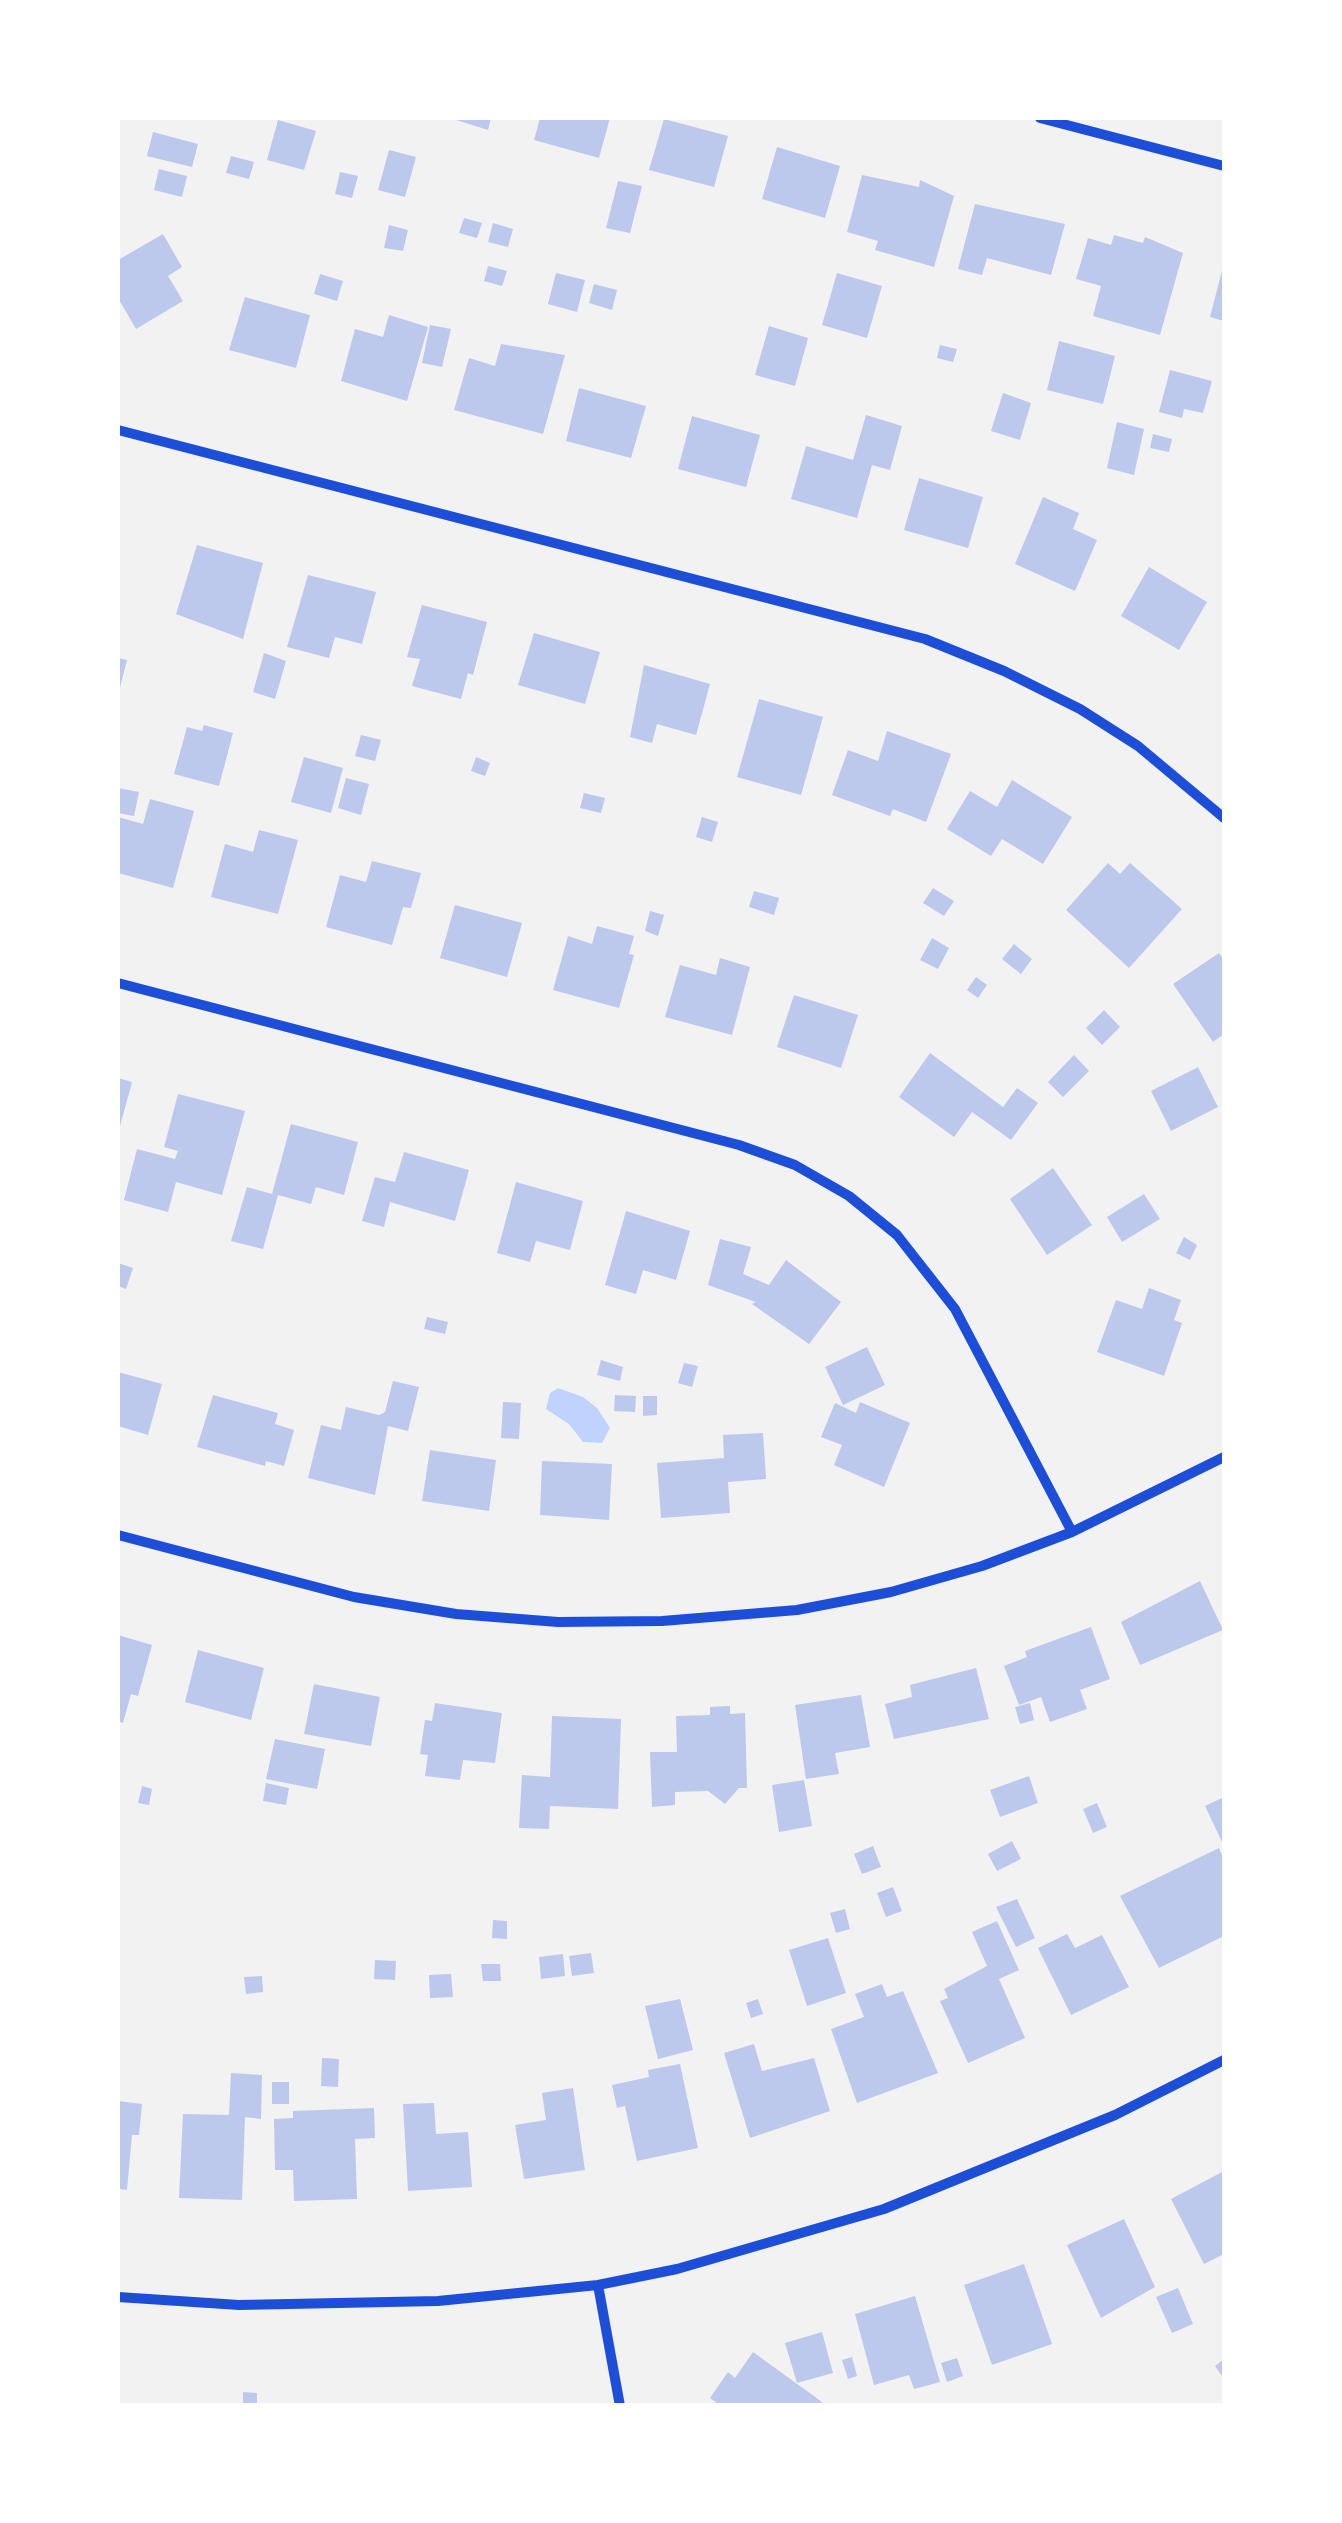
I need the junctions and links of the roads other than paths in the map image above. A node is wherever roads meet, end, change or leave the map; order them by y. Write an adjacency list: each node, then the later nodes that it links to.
1 (1040, 118): 2 (street)
2 (1224, 166)
3 (118, 430): 4 (street)
4 (1224, 818)
5 (118, 983): 7 (street)
6 (1224, 1456): 7 (street)
7 (1072, 1532): 8 (street)
8 (118, 1535)
9 (1224, 2060): 10 (street)
10 (598, 2285): 11 (street); 12 (street)
11 (118, 2297)
12 (620, 2406)

